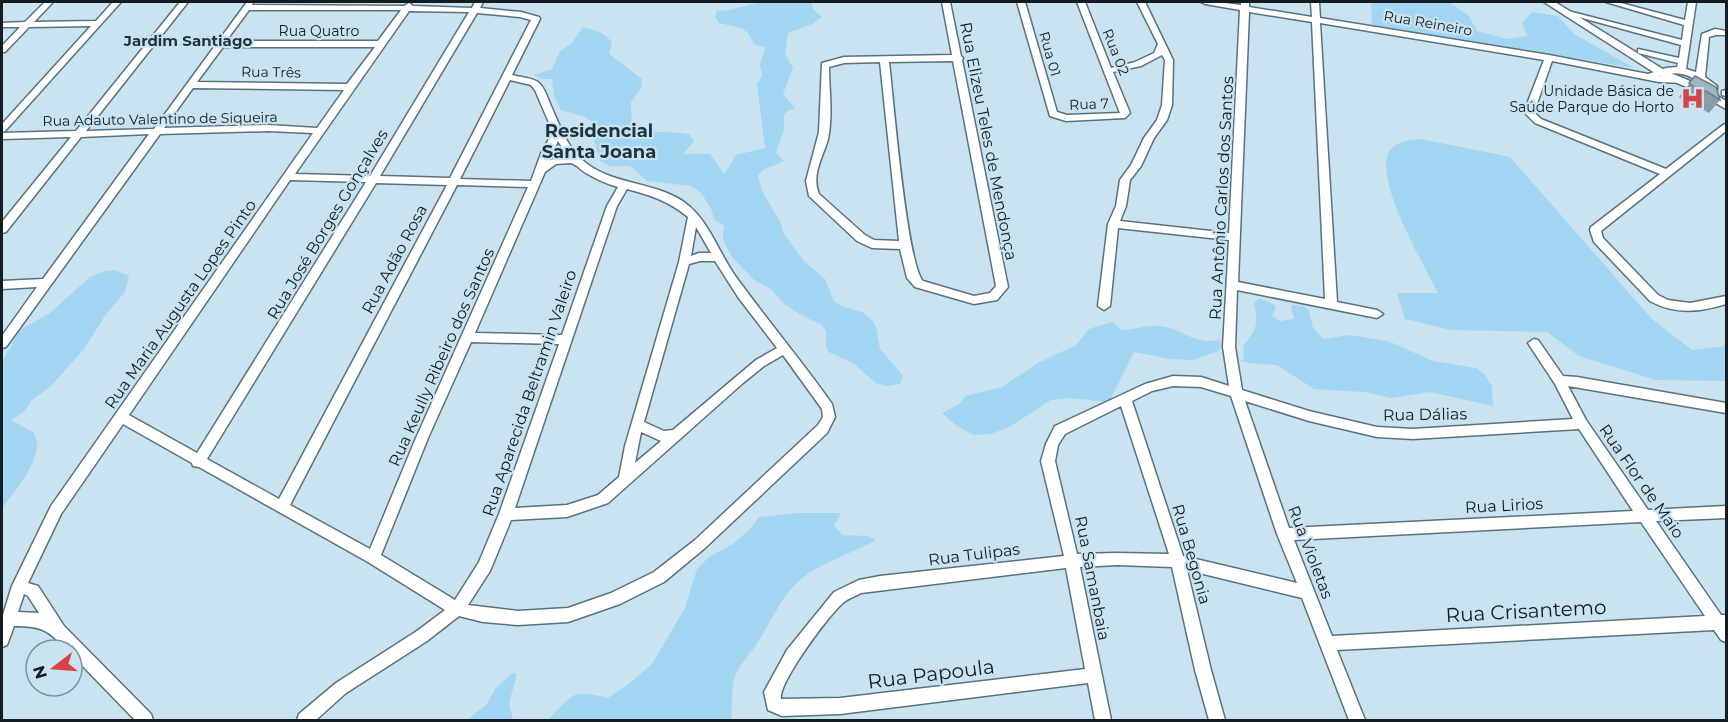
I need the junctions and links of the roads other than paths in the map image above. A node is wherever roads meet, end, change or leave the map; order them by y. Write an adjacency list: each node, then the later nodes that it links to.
1 (49, 2): 21 (street)
2 (117, 2): 19 (street)
3 (183, 2): 49 (street)
4 (946, 2): 30 (street, Rua Elizeu Teles de Mendonça)
5 (1021, 2): 43 (street, Rua 01)
6 (1081, 2): 35 (street, Rua 02)
7 (1141, 2): 27 (street)
8 (1205, 2): 15 (street, Rua Reineiro)
9 (1315, 2): 18 (street)
10 (1549, 2): 17 (street)
11 (1610, 2): 20 (street)
12 (1690, 2): 20 (street)
13 (248, 5): 14 (street); 25 (street)
14 (410, 5): 16 (street); 26 (street, Rua Maria Augusta Lopes Pinto)
15 (1244, 5): 18 (street, Rua Reineiro); 62 (street, Rua Antônio Carlos dos Santos)
16 (476, 6): 37 (street, Rua Adão Rosa); 55 (street, Rua José Borges Gonçalves)
17 (1565, 8): 24 (street); 29 (street)
18 (1315, 19): 31 (street, Rua Reineiro); 70 (street)
19 (97, 23): 21 (street); 45 (street)
20 (1688, 23): 24 (street)
21 (27, 24): 22 (street); 28 (street)
22 (2, 25)
23 (1726, 33): 38 (street)
24 (1684, 43): 34 (street)
25 (221, 44): 26 (street, Rua Quatro); 39 (street)
26 (382, 44): 40 (street, Rua Maria Augusta Lopes Pinto)
27 (1162, 44): 35 (street); 60 (street)
28 (2, 50)
29 (1641, 56): 33 (street); 34 (street)
30 (959, 58): 32 (street); 63 (street, Rua Elizeu Teles de Mendonça)
31 (1550, 58): 36 (street, Rua Reineiro); 53 (street)
32 (884, 60): 63 (street); 63 (street)
33 (1665, 71): 34 (street); 36 (street, Rua Reineiro); 41 (street)
34 (1681, 71): 36 (street, Rua Reineiro); 38 (street); 41 (street)
35 (1108, 72): 42 (street, Rua 02)
36 (1645, 76)
37 (508, 77): 47 (street); 56 (street, Rua Adão Rosa)
38 (1700, 77): 41 (street)
39 (190, 85): 40 (street, Rua Três); 48 (street)
40 (350, 87): 46 (street, Rua Maria Augusta Lopes Pinto)
41 (1724, 95)
42 (1125, 113): 43 (street, Rua 7)
43 (1053, 114)
44 (1726, 127): 53 (street)
45 (2, 129)
46 (320, 131): 48 (street, Rua Adauto Valentino de Siqueira); 54 (street, Rua Maria Augusta Lopes Pinto)
47 (558, 131): 51 (street); 52 (street, Rua Keully Ribeiro dos Santos)
48 (156, 132): 49 (street, Rua Adauto Valentino de Siqueira); 66 (street)
49 (76, 134): 50 (street, Rua Adauto Valentino de Siqueira); 61 (street)
50 (2, 136)
51 (575, 160): 52 (street); 58 (street)
52 (541, 170): 57 (street, Rua Keully Ribeiro dos Santos)
53 (1666, 173): 69 (street)
54 (289, 177): 55 (street); 82 (street, Rua Maria Augusta Lopes Pinto)
55 (373, 179): 56 (street); 87 (street, Rua José Borges Gonçalves)
56 (454, 181): 57 (street); 89 (street, Rua Adão Rosa)
57 (535, 184): 73 (street, Rua Keully Ribeiro dos Santos)
58 (624, 185): 59 (street); 74 (street, Rua Aparecida Beltramin Valeiro)
59 (693, 216): 64 (street); 65 (street)
60 (1113, 224): 62 (street); 71 (street)
61 (2, 229)
62 (1234, 237): 68 (street, Rua Antônio Carlos dos Santos)
63 (905, 245)
64 (717, 257): 65 (street); 77 (street)
65 (684, 262): 84 (street)
66 (47, 283): 67 (street); 76 (street)
67 (2, 285)
68 (1232, 285): 70 (street); 79 (street, Rua Antônio Carlos dos Santos)
69 (1726, 300)
70 (1331, 303): 72 (street)
71 (1104, 306)
72 (1377, 314)
73 (467, 337): 74 (street); 94 (street, Rua Keully Ribeiro dos Santos)
74 (565, 340): 91 (street, Rua Aparecida Beltramin Valeiro)
75 (1534, 343): 78 (street, Rua Flor de Maio)
76 (2, 344)
77 (784, 349): 85 (street); 99 (street)
78 (1559, 381): 81 (street); 83 (street, Rua Flor de Maio)
79 (1237, 395): 80 (street, Rua Dálias); 83 (street, Rua Dálias); 93 (street, Rua Violetas)
80 (1125, 399): 86 (street, Rua Dálias); 96 (street, Rua Begonia)
81 (1726, 408)
82 (121, 417): 87 (street); 97 (street, Rua Maria Augusta Lopes Pinto)
83 (1582, 424): 92 (street, Rua Flor de Maio)
84 (637, 425): 85 (street); 88 (street)
85 (677, 435): 88 (street)
86 (1052, 444): 95 (street, Rua Samanbaia)
87 (198, 462): 89 (street)
88 (625, 481): 91 (street)
89 (282, 507): 94 (street)
90 (1726, 512): 92 (street, Rua Lirios)
91 (506, 514): 99 (street, Rua Aparecida Beltramin Valeiro)
92 (1646, 516): 93 (street, Rua Lirios); 101 (street, Rua Flor de Maio)
93 (1284, 534): 98 (street, Rua Violetas)
94 (373, 558): 99 (street)
95 (1072, 561): 96 (street, Rua Tulipas); 105 (street, Rua Samanbaia); 106 (street, Rua Tulipas)
96 (1178, 561): 98 (street, Rua Tulipas); 110 (street, Rua Begonia)
97 (19, 586): 100 (street, Rua Maria Augusta Lopes Pinto); 102 (street)
98 (1306, 592): 104 (street, Rua Violetas)
99 (457, 609): 108 (street)
100 (10, 619): 102 (street); 103 (street, Rua Maria Augusta Lopes Pinto)
101 (1724, 626): 104 (street, Rua Crisantemo)
102 (59, 631): 107 (street)
103 (2, 640)
104 (1328, 643): 111 (street, Rua Violetas)
105 (1094, 675): 106 (street, Rua Papoula); 109 (street, Rua Samanbaia)
106 (774, 704)
107 (145, 720)
108 (305, 720)
109 (1102, 720)
110 (1217, 720)
111 (1357, 720)

